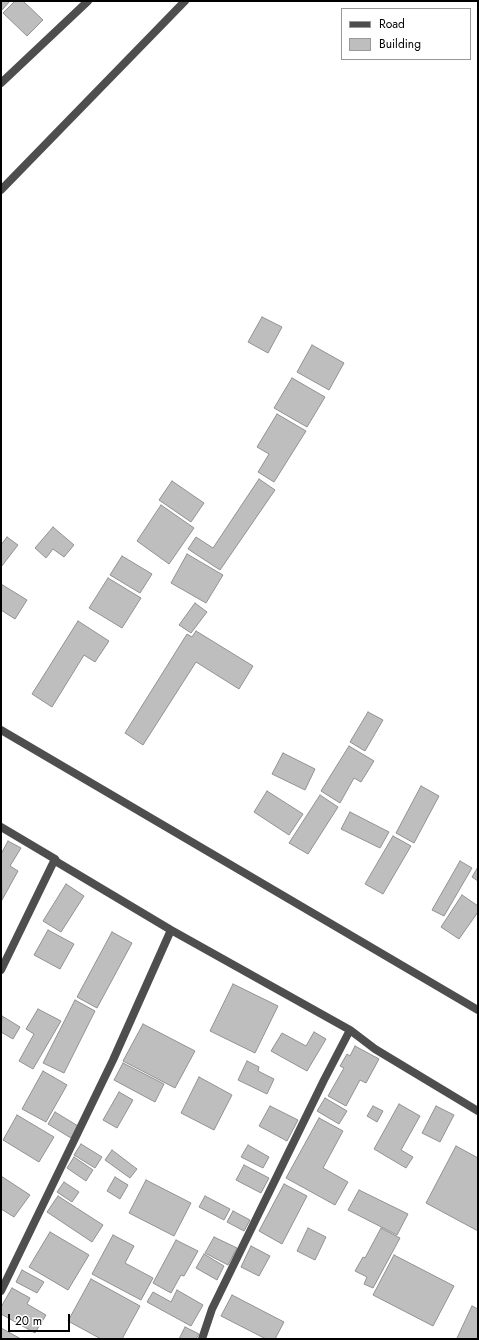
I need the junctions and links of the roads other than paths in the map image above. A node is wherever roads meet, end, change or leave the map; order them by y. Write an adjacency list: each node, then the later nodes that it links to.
1 (88, 1): 3 (street)
2 (185, 1): 4 (street)
3 (1, 82)
4 (1, 190)
5 (1, 730): 10 (street)
6 (1, 827): 7 (street)
7 (55, 859): 8 (street); 9 (street)
8 (171, 930): 11 (street); 13 (street)
9 (1, 970)
10 (478, 1010)
11 (350, 1030): 12 (street); 14 (street)
12 (478, 1111)
13 (1, 1292)
14 (202, 1339)

